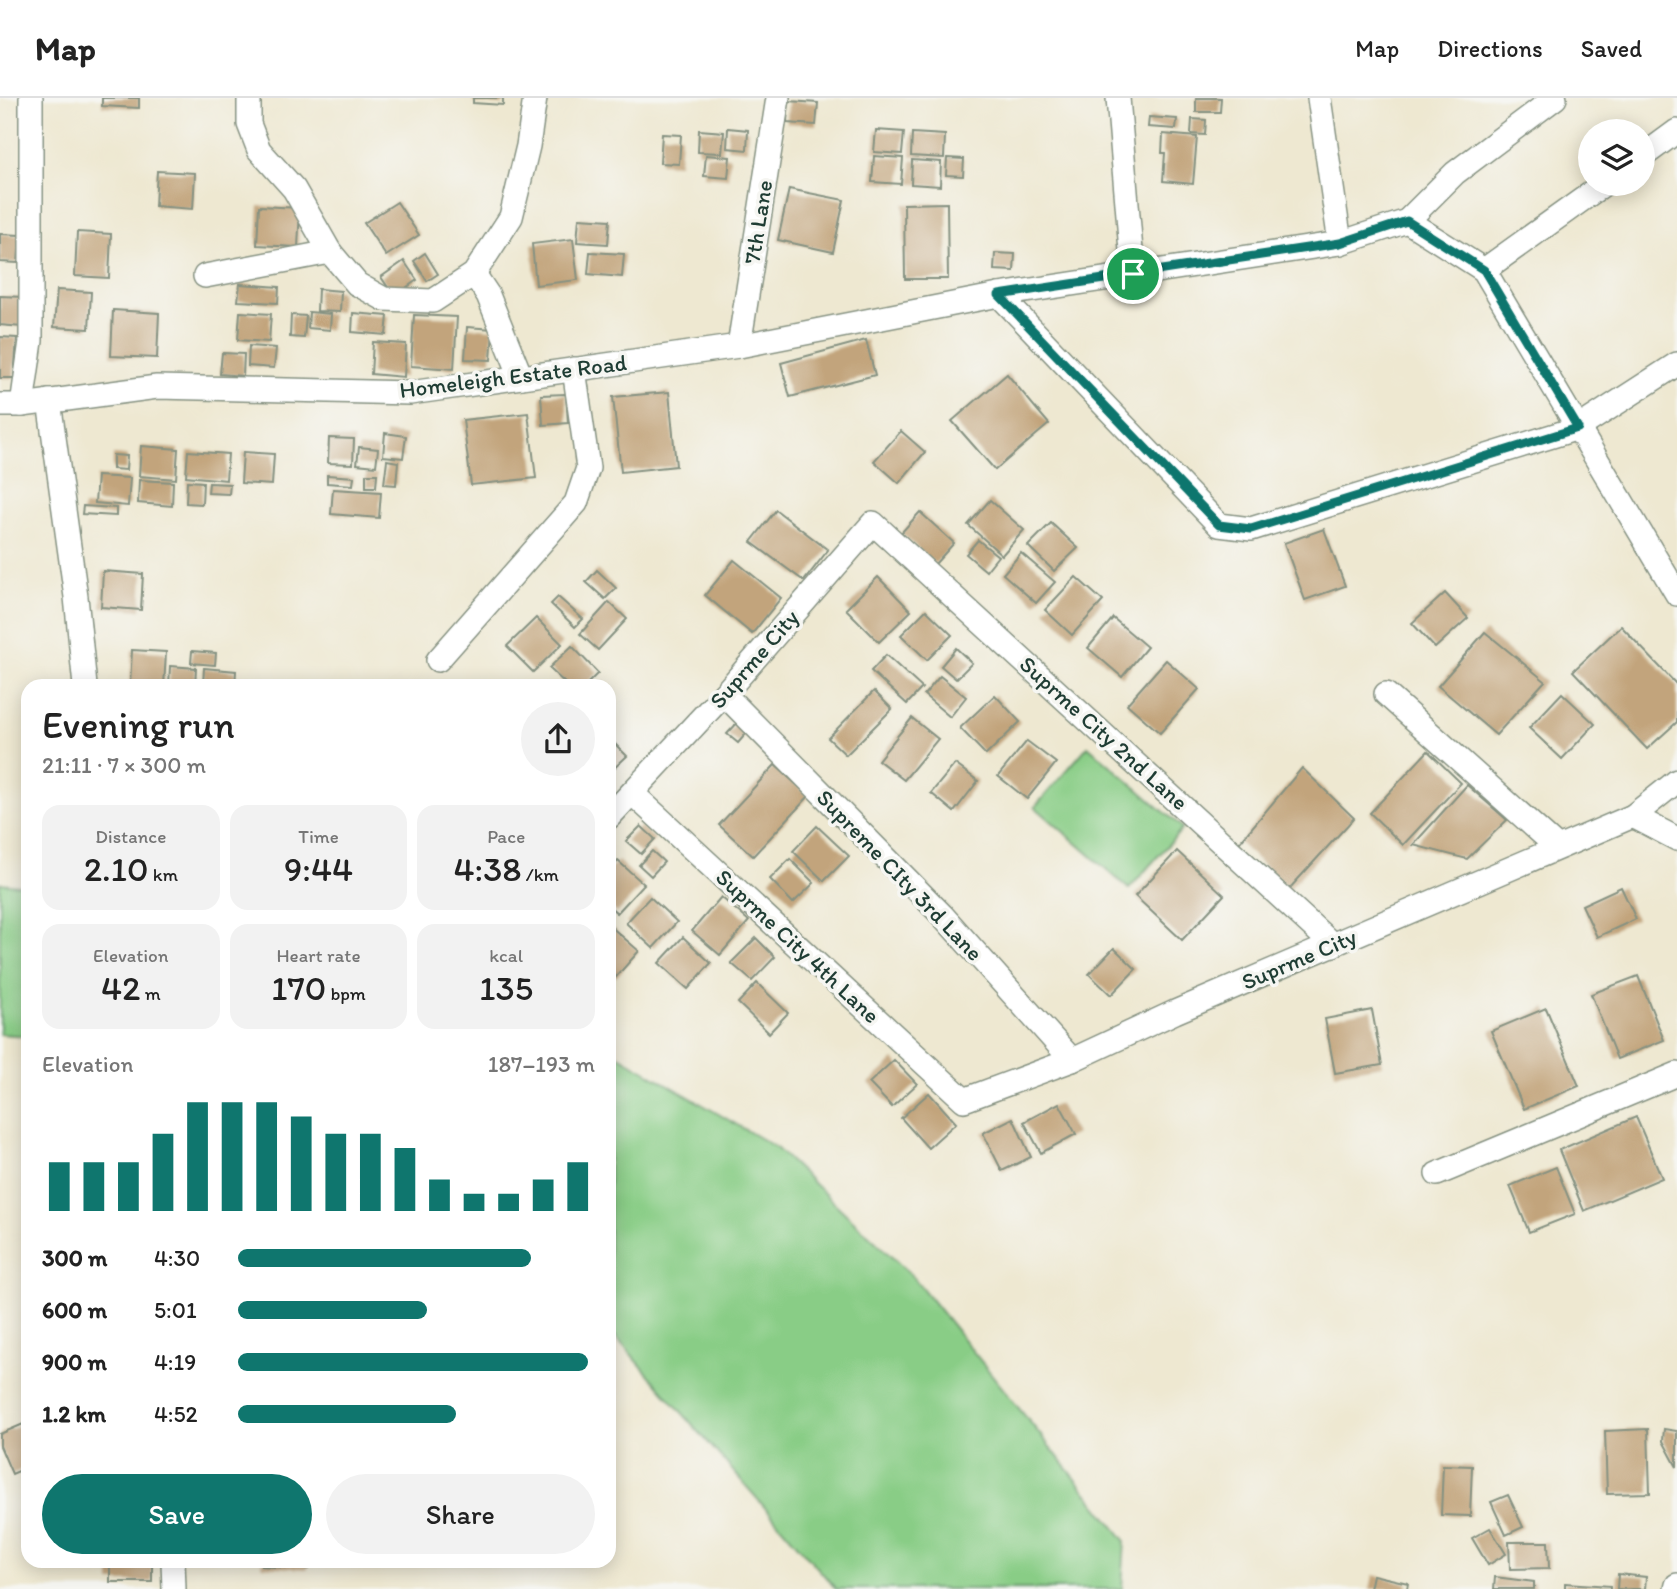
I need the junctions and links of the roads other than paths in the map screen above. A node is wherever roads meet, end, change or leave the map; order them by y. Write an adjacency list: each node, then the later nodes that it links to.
1 (31, 98): 24 (street, Homeleigh Estate Road)
2 (248, 98): 13 (street)
3 (535, 98): 15 (street)
4 (778, 98): 19 (street, 7th Lane)
5 (1118, 98): 16 (street)
6 (1319, 98): 12 (street)
7 (1555, 98): 11 (street)
8 (1677, 131): 9 (street)
9 (1655, 147)
10 (1587, 196): 14 (street)
11 (1407, 221): 12 (street, Homeleigh Estate Road); 14 (street)
12 (1340, 243): 16 (street, Homeleigh Estate Road)
13 (330, 252): 15 (street); 17 (street)
14 (1484, 270): 25 (street)
15 (474, 274): 22 (street)
16 (1133, 274): 18 (street, Homeleigh Estate Road)
17 (205, 276)
18 (999, 295): 19 (street, Homeleigh Estate Road); 25 (street)
19 (738, 346): 21 (street, Homeleigh Estate Road)
20 (1677, 363): 25 (street)
21 (574, 369): 22 (street, Homeleigh Estate Road); 28 (street)
22 (521, 377): 23 (street, Homeleigh Estate Road)
23 (49, 401): 24 (street, Homeleigh Estate Road); 29 (street)
24 (11, 405)
25 (1578, 428): 27 (street)
26 (873, 523): 30 (street, Suprme City); 38 (street, Suprme City 2nd Lane)
27 (1677, 594)
28 (438, 660)
29 (84, 679)
30 (724, 694): 33 (street, Suprme City); 39 (street, Supreme CIty 3rd Lane)
31 (1387, 694): 37 (street)
32 (1677, 780): 35 (street, Suprme City)
33 (632, 793): 34 (street, Suprme City); 41 (street, Suprme City 4th Lane)
34 (616, 810)
35 (1633, 816): 36 (street); 37 (street, Suprme City)
36 (1677, 839)
37 (1558, 847): 38 (street, Suprme City)
38 (1334, 945): 39 (street, Suprme City)
39 (1072, 1060): 41 (street, Suprme City)
40 (1677, 1074): 42 (street)
41 (964, 1100)
42 (1437, 1174)
43 (173, 1568): 44 (street)
44 (174, 1589)

